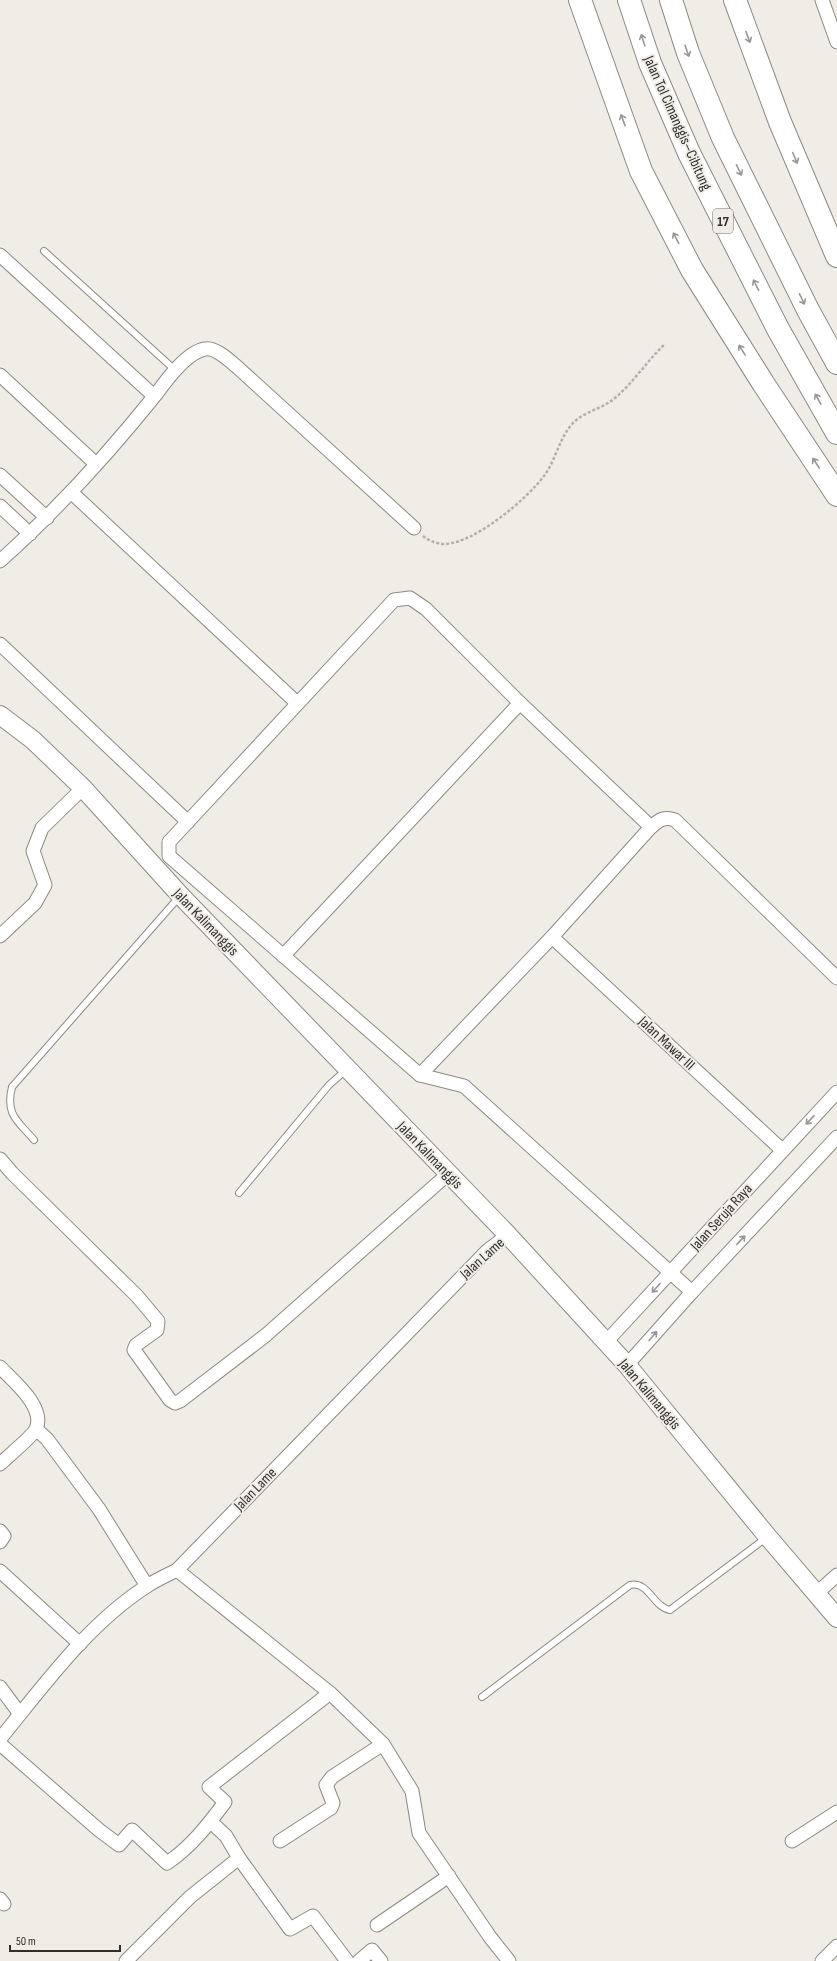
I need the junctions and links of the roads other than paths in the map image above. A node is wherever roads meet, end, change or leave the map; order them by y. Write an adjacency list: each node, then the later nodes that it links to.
1 (580, 0): 18 (highway, one-way to 1)
2 (630, 0): 14 (highway, Jalan Tol Cimanggis–Cibitung / 17, one-way to 2)
3 (671, 0): 10 (highway, 17, one-way to 10)
4 (735, 0): 9 (highway, one-way to 9)
5 (822, 0): 6 (street)
6 (837, 42)
7 (44, 251): 11 (lane)
8 (0, 255): 13 (street)
9 (837, 256)
10 (837, 363)
11 (175, 370): 13 (street); 21 (street)
12 (0, 375): 15 (street)
13 (154, 396): 15 (street)
14 (837, 433)
15 (96, 464): 17 (street)
16 (0, 475): 20 (street)
17 (71, 492): 20 (street); 25 (street)
18 (837, 496)
19 (0, 506): 22 (street)
20 (47, 518): 22 (street)
21 (414, 528)
22 (30, 534): 23 (street)
23 (0, 561)
24 (0, 644): 29 (street)
25 (297, 703): 26 (street); 29 (street)
26 (520, 703): 30 (street); 34 (street)
27 (0, 715): 28 (main road, Jalan Kalimanggis)
28 (83, 788): 31 (main road, Jalan Kalimanggis); 32 (street)
29 (188, 822): 34 (street)
30 (651, 826): 33 (street); 35 (street)
31 (181, 896): 36 (main road, Jalan Kalimanggis); 40 (lane)
32 (0, 936)
33 (552, 936): 37 (street); 41 (street, Jalan Mawar III)
34 (283, 956): 37 (street)
35 (837, 978)
36 (347, 1069): 43 (main road, Jalan Kalimanggis); 44 (lane)
37 (420, 1075): 46 (street)
38 (837, 1092): 41 (street, Jalan Seruja Raya, one-way to 41)
39 (837, 1136): 47 (street, Jalan Seruja Raya, one-way to 39)
40 (34, 1140)
41 (782, 1150): 46 (street, Jalan Seruja Raya)
42 (0, 1159): 43 (street)
43 (448, 1174): 45 (main road, Jalan Kalimanggis)
44 (240, 1193)
45 (508, 1234): 48 (main road, Jalan Kalimanggis); 56 (street, Jalan Lame)
46 (671, 1272): 47 (street); 48 (street, Jalan Seruja Raya, one-way to 48)
47 (692, 1292): 49 (street, Jalan Seruja Raya, one-way to 47)
48 (606, 1342): 49 (main road, Jalan Kalimanggis)
49 (627, 1365): 54 (main road, Jalan Kalimanggis)
50 (0, 1367): 51 (street)
51 (36, 1429): 52 (street); 59 (street)
52 (0, 1464)
53 (0, 1531): 55 (street)
54 (768, 1537): 60 (main road, Jalan Kalimanggis); 65 (lane)
55 (0, 1542)
56 (177, 1570): 59 (street, Jalan Lame); 64 (street)
57 (0, 1571): 62 (street)
58 (837, 1575): 60 (street)
59 (147, 1586): 62 (street, Jalan Lame)
60 (817, 1593): 61 (main road, Jalan Kalimanggis)
61 (837, 1618)
62 (80, 1644): 66 (street, Jalan Lame)
63 (0, 1687): 66 (street)
64 (330, 1693): 69 (street); 71 (street)
65 (482, 1697)
66 (20, 1714): 67 (street, Jalan Lame)
67 (0, 1739)
68 (0, 1744): 71 (street)
69 (383, 1744): 72 (street); 75 (street)
70 (837, 1812): 73 (street)
71 (211, 1822): 74 (street)
72 (280, 1841)
73 (792, 1841)
74 (239, 1858): 78 (street); 79 (street)
75 (449, 1876): 76 (street); 82 (street)
76 (377, 1925)
77 (837, 1946): 83 (street)
78 (126, 1961)
79 (347, 1961)
80 (359, 1961): 81 (street)
81 (381, 1961)
82 (509, 1961)
83 (822, 1961)

